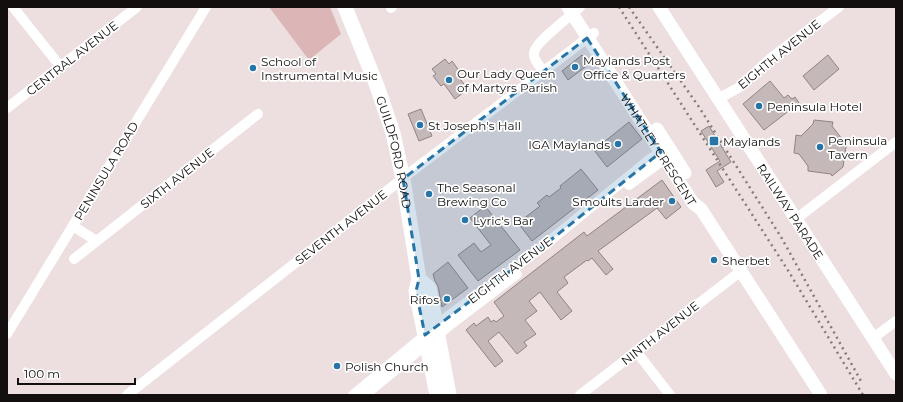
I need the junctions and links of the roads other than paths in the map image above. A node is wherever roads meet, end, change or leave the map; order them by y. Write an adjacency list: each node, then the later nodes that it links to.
1 (13, 7): 10 (street)
2 (136, 7): 10 (street, CENTRAL AVENUE)
3 (206, 7): 19 (street, PENINSULA ROAD)
4 (345, 7): 17 (highway, GUILDFORD ROAD)
5 (568, 7): 9 (main road, WHATLEY CRESCENT)
6 (580, 7): 9 (main road, WHATLEY CRESCENT); 11 (street)
7 (659, 7): 12 (main road, RAILWAY PARADE)
8 (839, 7): 12 (street, EIGHTH AVENUE)
9 (591, 35): 11 (street, SEVENTH AVENUE); 16 (main road, WHATLEY CRESCENT)
10 (60, 66): 13 (street, CENTRAL AVENUE)
11 (544, 72): 17 (street, SEVENTH AVENUE)
12 (718, 99): 18 (main road, RAILWAY PARADE)
13 (7, 108)
14 (258, 114): 20 (street, SIXTH AVENUE)
15 (896, 142): 18 (street)
16 (667, 153): 22 (main road, WHATLEY CRESCENT); 25 (street, EIGHTH AVENUE)
17 (403, 179): 25 (highway, GUILDFORD ROAD); 29 (street, SEVENTH AVENUE)
18 (796, 219): 26 (main road, RAILWAY PARADE)
19 (73, 226): 20 (street); 24 (street, PENINSULA ROAD)
20 (96, 242): 21 (street, SIXTH AVENUE)
21 (74, 259)
22 (741, 271): 27 (street, NINTH AVENUE); 36 (main road, WHATLEY CRESCENT)
23 (896, 321): 26 (street)
24 (7, 334)
25 (431, 336): 30 (street, EIGHTH AVENUE); 31 (street, EIGHTH AVENUE); 32 (highway, GUILDFORD ROAD); 33 (highway, GUILDFORD ROAD)
26 (873, 338): 28 (main road, RAILWAY PARADE)
27 (636, 351): 34 (street, NINTH AVENUE); 35 (street)
28 (896, 374)
29 (127, 395)
30 (353, 395)
31 (365, 395)
32 (437, 395)
33 (449, 395)
34 (580, 395)
35 (670, 395)
36 (821, 395)

